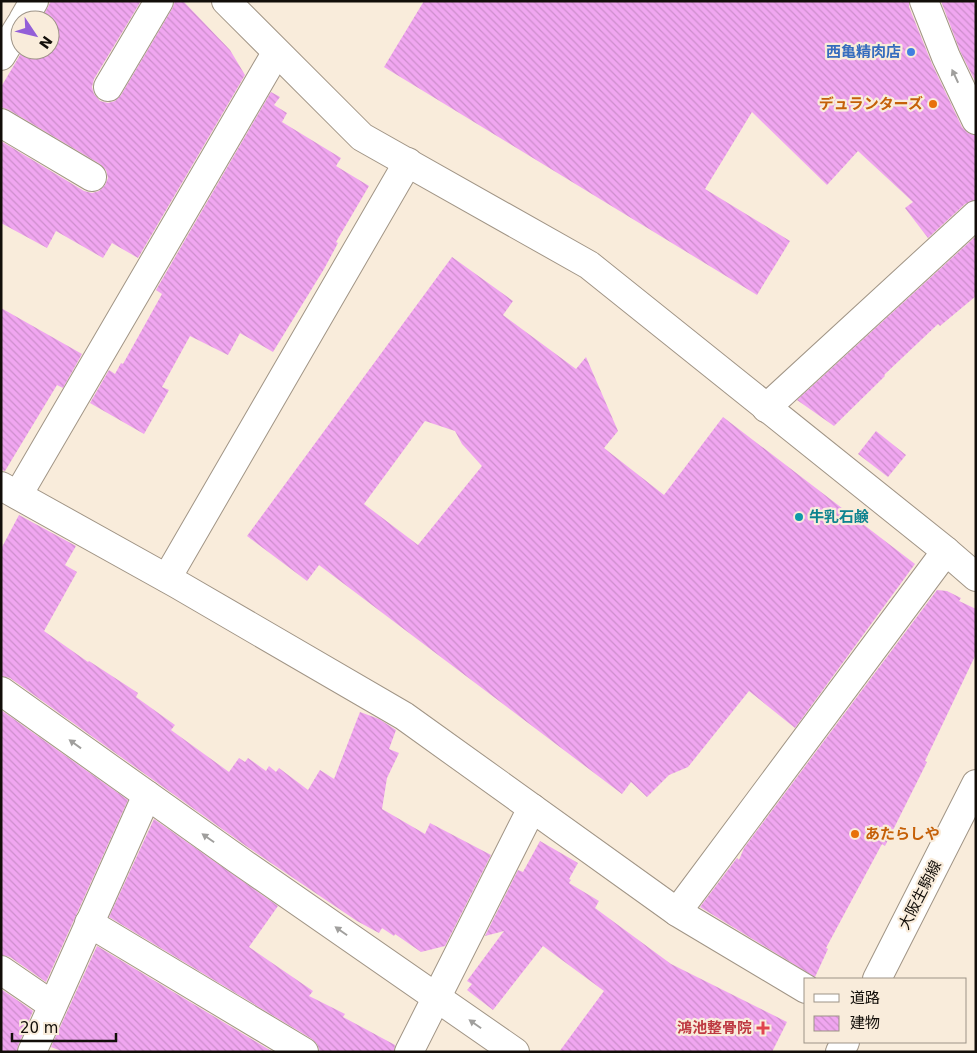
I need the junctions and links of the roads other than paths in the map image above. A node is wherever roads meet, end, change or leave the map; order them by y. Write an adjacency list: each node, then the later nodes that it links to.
1 (159, 1): 7 (street)
2 (226, 1): 5 (street)
3 (924, 1): 8 (street, one-way to 3)
4 (10, 41): 6 (street)
5 (276, 52): 10 (street); 14 (street)
6 (1, 56)
7 (108, 87)
8 (976, 120)
9 (1, 123): 11 (street)
10 (408, 162): 13 (street); 17 (street)
11 (92, 176)
12 (976, 215): 13 (street)
13 (766, 408): 15 (street)
14 (10, 491): 17 (street)
15 (946, 551): 16 (street); 22 (street)
16 (976, 577)
17 (167, 578): 21 (street)
18 (1, 691): 20 (street, one-way to 18)
19 (976, 784): 25 (street, 大阪生駒線)
20 (147, 795): 23 (street); 27 (street, one-way to 20)
21 (532, 808): 22 (street); 27 (street)
22 (677, 912): 26 (street)
23 (88, 923): 28 (street); 30 (street)
24 (1, 970): 28 (street)
25 (878, 978)
26 (804, 988)
27 (436, 997): 31 (street); 32 (street, one-way to 27)
28 (52, 1005): 29 (street)
29 (32, 1052)
30 (304, 1052)
31 (409, 1052)
32 (515, 1052)

